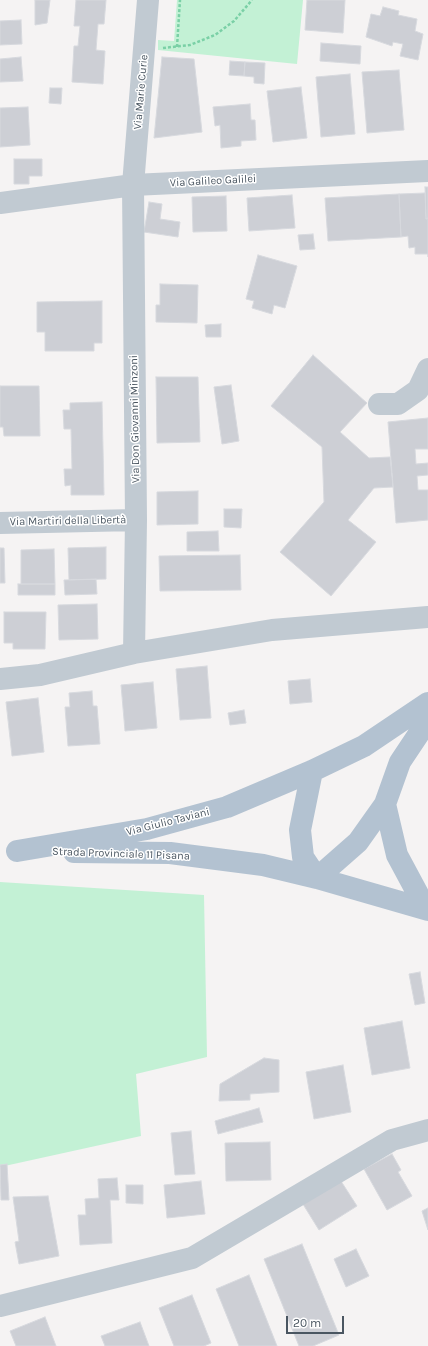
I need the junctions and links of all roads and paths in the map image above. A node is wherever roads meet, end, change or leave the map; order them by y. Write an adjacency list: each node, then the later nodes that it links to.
1 (148, 0): 4 (street, Via Marie Curie)
2 (180, 0): 5 (path)
3 (252, 0): 5 (path)
4 (145, 46): 5 (path); 7 (street, Via Marie Curie)
5 (177, 47)
6 (428, 171): 7 (street, Via Galileo Galilei)
7 (133, 184): 8 (street, Via Galileo Galilei); 11 (street, Via Don Giovanni Minzoni)
8 (0, 202)
9 (428, 369): 10 (street)
10 (379, 404)
11 (136, 520): 12 (street, Via Martiri della Libertà); 14 (street, Via Don Giovanni Minzoni)
12 (0, 523)
13 (428, 617): 14 (street)
14 (134, 653): 15 (street)
15 (0, 679)
16 (428, 703): 18 (main road, Via Giulio Taviani)
17 (428, 720): 19 (main road)
18 (312, 771): 20 (main road, Via Giulio Taviani); 21 (main road)
19 (385, 804): 21 (main road); 22 (main road)
20 (9, 851): 21 (main road, Strada Provinciale 11 Pisana)
21 (317, 878): 22 (main road, Strada Provinciale 11 Pisana)
22 (427, 909)
23 (428, 1130): 24 (street)
24 (0, 1306)

